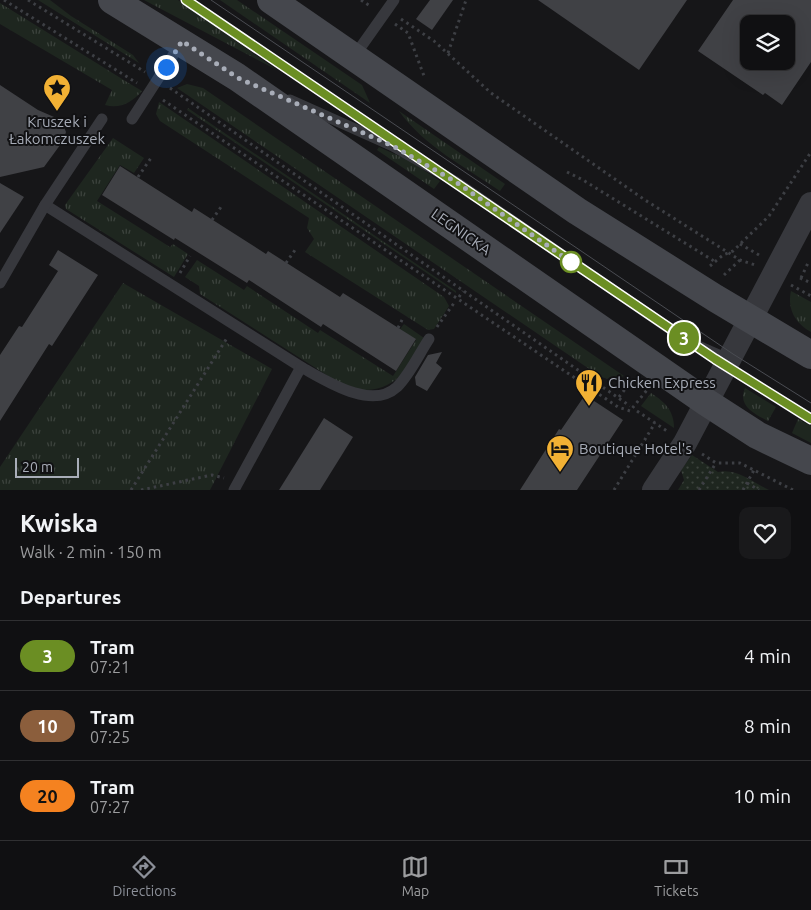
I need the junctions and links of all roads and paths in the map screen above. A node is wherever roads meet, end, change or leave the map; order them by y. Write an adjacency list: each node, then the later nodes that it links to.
1 (4, 0): 14 (path)
2 (28, 0): 11 (path)
3 (112, 0): 8 (main road, LEGNICKA)
4 (271, 0): 10 (main road)
5 (466, 0): 9 (path)
6 (391, 5): 9 (path); 10 (lane)
7 (408, 33): 13 (path)
8 (182, 41): 12 (main road, LEGNICKA); 18 (lane)
9 (448, 53): 29 (path)
10 (353, 58): 48 (main road)
11 (145, 72)
12 (238, 78): 53 (lane); 58 (main road, LEGNICKA)
13 (426, 80)
14 (144, 88)
15 (170, 88): 43 (path)
16 (161, 98): 56 (path)
17 (102, 119): 23 (lane)
18 (132, 119)
19 (811, 152): 27 (path)
20 (150, 158): 22 (path)
21 (566, 172): 33 (path)
22 (138, 177)
23 (45, 204): 41 (lane); 49 (lane)
24 (223, 204): 26 (path)
25 (811, 204): 48 (street)
26 (212, 220)
27 (740, 244): 29 (path); 31 (path)
28 (295, 250): 34 (path)
29 (728, 253): 32 (path); 33 (path)
30 (811, 256): 39 (path)
31 (765, 259)
32 (740, 260): 36 (path); 37 (path)
33 (714, 261): 35 (path)
34 (286, 262)
35 (710, 266)
36 (757, 266)
37 (725, 273)
38 (796, 275): 39 (path)
39 (801, 278): 40 (path)
40 (811, 283)
41 (0, 284)
42 (791, 285): 44 (path)
43 (463, 291): 45 (path); 57 (path)
44 (811, 296)
45 (459, 297)
46 (454, 304): 51 (path)
47 (403, 318): 50 (path)
48 (750, 318): 52 (main road); 53 (street)
49 (235, 325): 54 (lane); 69 (path)
50 (398, 328)
51 (429, 339): 54 (lane)
52 (811, 355)
53 (728, 359): 58 (street)
54 (300, 367): 68 (lane)
55 (633, 378): 57 (path)
56 (648, 388)
57 (618, 397): 59 (path)
58 (706, 402): 64 (main road, LEGNICKA); 72 (street)
59 (630, 406)
60 (637, 410): 61 (path)
61 (655, 423): 62 (path); 71 (path)
62 (669, 432)
63 (695, 449): 65 (path)
64 (811, 461)
65 (716, 462): 66 (path); 73 (path)
66 (754, 470): 67 (path); 76 (path)
67 (747, 483): 74 (path); 75 (path)
68 (236, 486): 70 (path)
69 (131, 490)
70 (141, 490)
71 (614, 490)
72 (654, 490)
73 (699, 490)
74 (743, 490)
75 (759, 490)
76 (793, 490)

